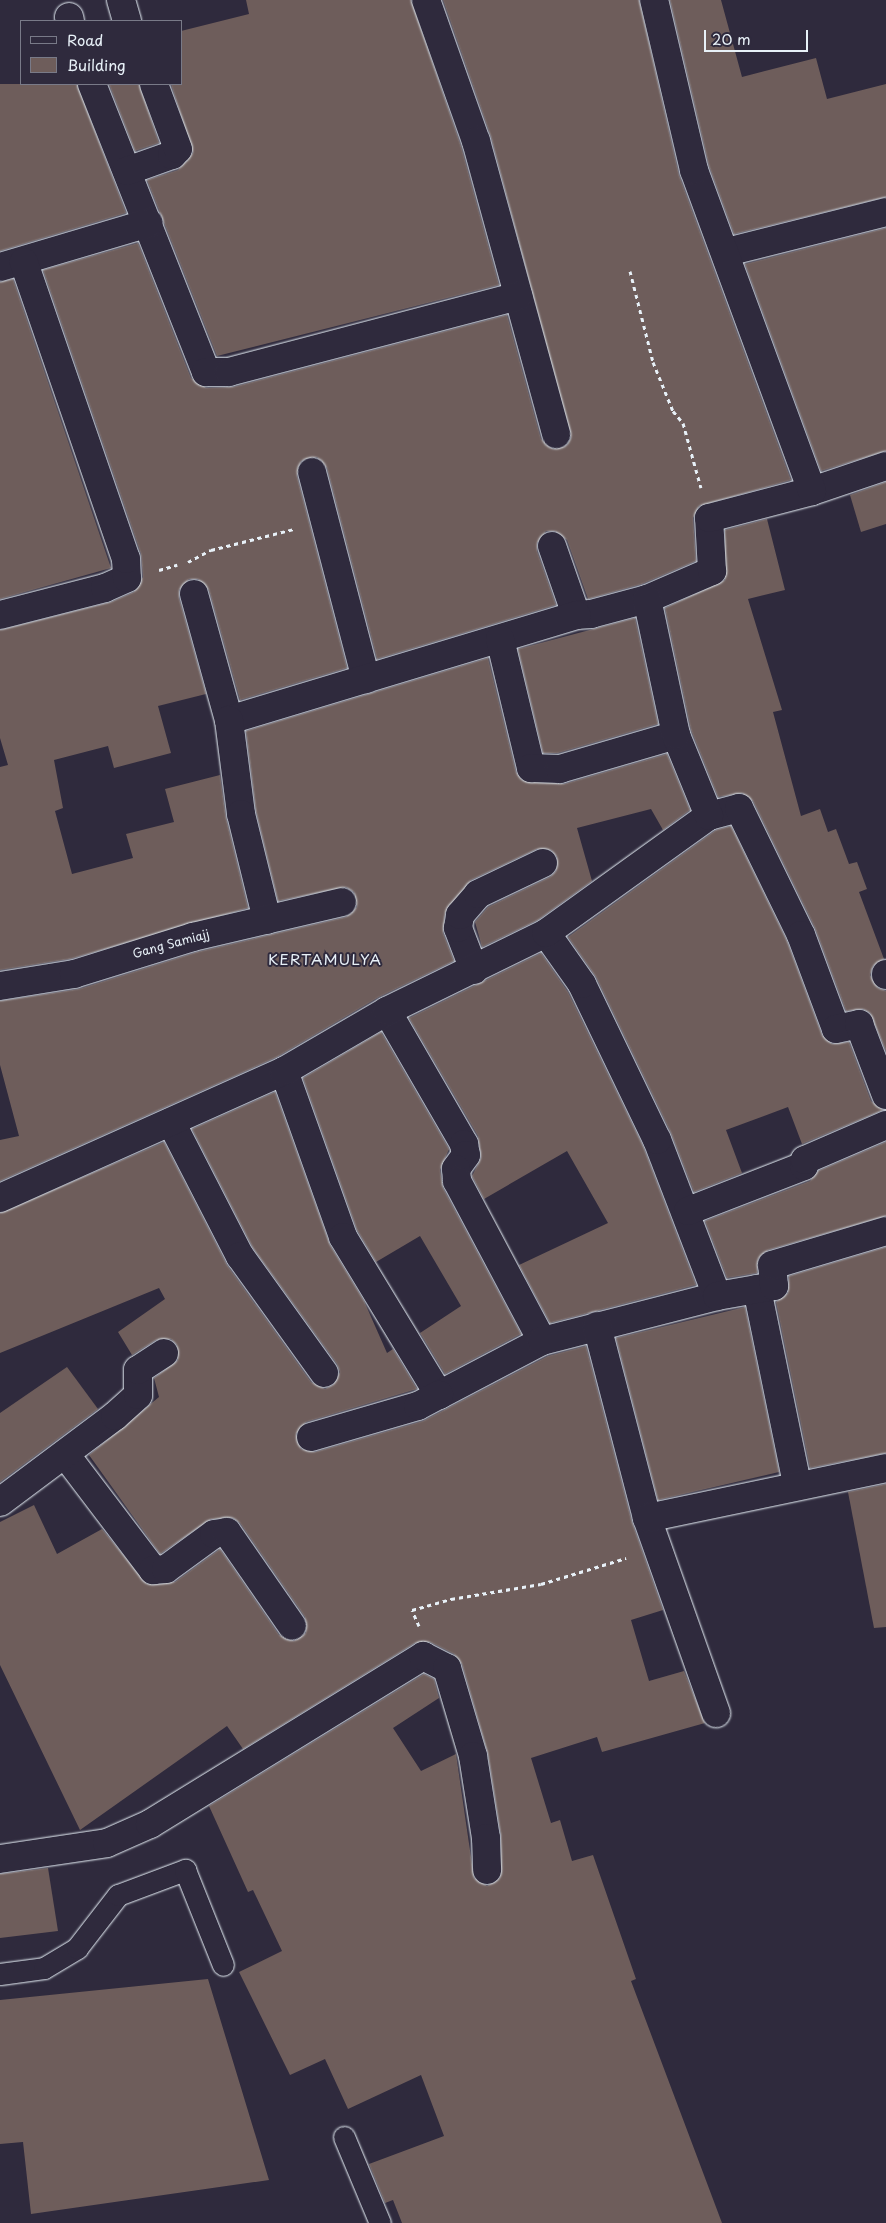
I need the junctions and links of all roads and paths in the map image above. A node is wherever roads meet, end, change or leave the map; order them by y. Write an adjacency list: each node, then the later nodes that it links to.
1 (121, 0): 4 (street)
2 (426, 0): 13 (street)
3 (654, 0): 10 (street)
4 (127, 20)
5 (92, 85): 7 (street)
6 (154, 85): 7 (street)
7 (127, 171): 9 (street)
8 (886, 212): 10 (street)
9 (149, 223): 11 (street); 13 (street)
10 (727, 252): 17 (street)
11 (12, 265): 21 (street)
12 (630, 271): 18 (path)
13 (518, 296): 14 (street)
14 (556, 434)
15 (886, 466): 17 (street)
16 (312, 472): 19 (street)
17 (812, 491): 18 (street)
18 (709, 518): 23 (street)
19 (324, 520): 21 (path); 27 (street)
20 (552, 546): 25 (street)
21 (127, 578): 24 (street)
22 (194, 594): 28 (street)
23 (646, 599): 25 (street); 29 (street)
24 (0, 615)
25 (576, 615): 26 (street)
26 (500, 638): 27 (street); 29 (street)
27 (366, 679): 28 (street)
28 (229, 720): 33 (street)
29 (676, 735): 30 (street)
30 (709, 816): 34 (street); 39 (street)
31 (543, 864): 35 (street)
32 (342, 902): 33 (street, Gang Samiajj)
33 (267, 920): 36 (street, Gang Samiajj)
34 (546, 933): 35 (street); 43 (street)
35 (474, 970): 37 (street)
36 (0, 986)
37 (387, 1011): 38 (street); 48 (street)
38 (284, 1071): 40 (street); 51 (street)
39 (886, 1095)
40 (171, 1122): 42 (street); 50 (street)
41 (886, 1126): 43 (street)
42 (0, 1198)
43 (688, 1211): 46 (street)
44 (886, 1231): 45 (street)
45 (757, 1289): 46 (street); 55 (street)
46 (717, 1296): 47 (street)
47 (597, 1326): 48 (street); 57 (street)
48 (542, 1342): 51 (street)
49 (164, 1353): 53 (street)
50 (324, 1374)
51 (439, 1395): 52 (street)
52 (311, 1437)
53 (65, 1454): 56 (street); 58 (street)
54 (886, 1468): 55 (street)
55 (797, 1484): 57 (street)
56 (0, 1502)
57 (648, 1522): 59 (path); 60 (street)
58 (292, 1626)
59 (423, 1656): 61 (street); 62 (street)
60 (716, 1713)
61 (0, 1859)
62 (487, 1870)
63 (223, 1965): 64 (lane)
64 (0, 1974)
65 (344, 2137): 66 (lane)
66 (380, 2223)

